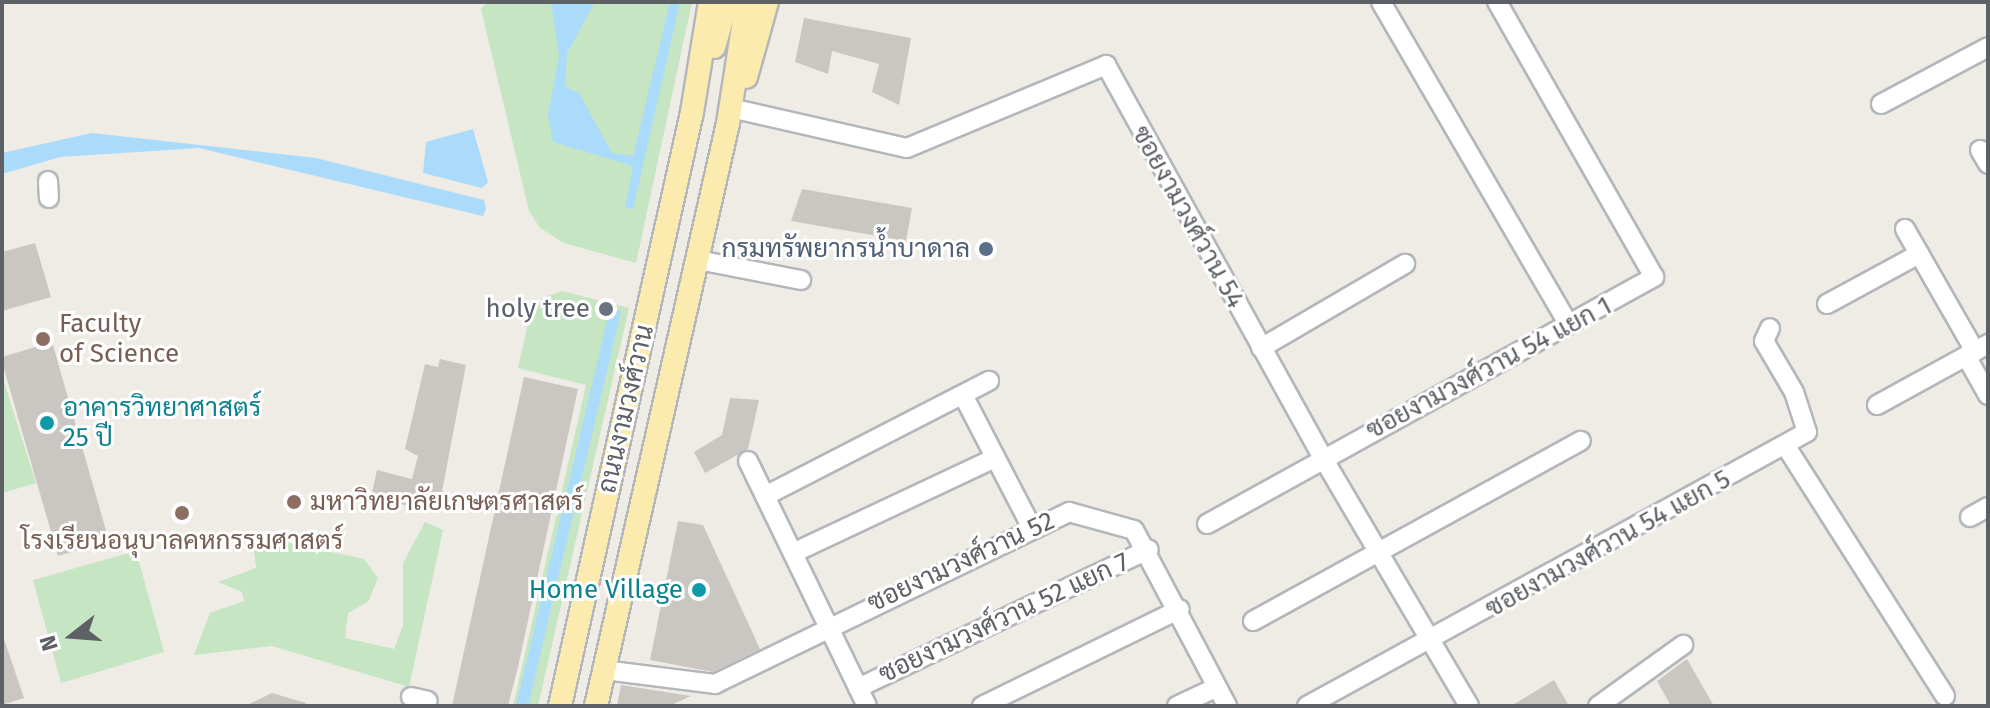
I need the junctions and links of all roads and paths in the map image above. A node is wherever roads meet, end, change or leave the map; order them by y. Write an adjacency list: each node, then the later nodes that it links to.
1 (710, 2): 9 (main road, ถนนงามวงศ์วาน)
2 (727, 2): 9 (main road, ถนนงามวงศ์วาน)
3 (747, 2): 10 (main road, ถนนงามวงศ์วาน)
4 (767, 2): 10 (main road, ถนนงามวงศ์วาน)
5 (1381, 2): 17 (street)
6 (1497, 2): 17 (street, ซอยงามวงศ์วาน 54 แยก 1)
7 (1988, 47): 8 (street)
8 (1881, 104)
9 (692, 112): 47 (main road, ถนนงามวงศ์วาน)
10 (732, 116): 13 (main road, ถนนงามวงศ์วาน); 19 (street, ซอยงามวงศ์วาน 54)
11 (1905, 229): 12 (street)
12 (1919, 254): 16 (street); 20 (street)
13 (698, 260): 15 (street); 43 (main road, ถนนงามวงศ์วาน)
14 (1405, 264): 19 (street)
15 (801, 280)
16 (1827, 304)
17 (1568, 323): 28 (street, ซอยงามวงศ์วาน 54 แยก 1)
18 (1770, 328): 26 (street, ซอยงามวงศ์วาน 54 แยก 5)
19 (1261, 348): 28 (street, ซอยงามวงศ์วาน 54)
20 (1976, 350): 23 (street); 24 (street)
21 (989, 381): 22 (street)
22 (963, 395): 27 (street); 30 (street)
23 (1988, 395)
24 (1877, 405)
25 (1581, 441): 36 (street)
26 (1787, 448): 41 (street, ซอยงามวงศ์วาน 54 แยก 5); 46 (street)
27 (995, 458): 34 (street); 37 (street)
28 (1323, 458): 33 (street, ซอยงามวงศ์วาน 54 แยก 1); 36 (street, ซอยงามวงศ์วาน 54)
29 (748, 461): 30 (street)
30 (765, 496): 37 (street)
31 (1988, 507): 32 (street)
32 (1970, 517)
33 (1207, 524)
34 (1032, 528): 35 (street, ซอยงามวงศ์วาน 52); 40 (street, ซอยงามวงศ์วาน 52)
35 (1149, 549): 38 (street, ซอยงามวงศ์วาน 52); 45 (street, ซอยงามวงศ์วาน 52 แยก 7)
36 (1379, 550): 39 (street); 41 (street, ซอยงามวงศ์วาน 54)
37 (793, 553): 40 (street)
38 (1180, 609): 44 (street, ซอยงามวงศ์วาน 52); 50 (street)
39 (1253, 621)
40 (827, 626): 43 (street, ซอยงามวงศ์วาน 52); 45 (street)
41 (1430, 641): 53 (street, ซอยงามวงศ์วาน 54 แยก 5); 54 (street, ซอยงามวงศ์วาน 54)
42 (1683, 645): 55 (street)
43 (604, 670): 48 (main road, ถนนงามวงศ์วาน)
44 (1217, 687): 51 (street); 52 (street, ซอยงามวงศ์วาน 52)
45 (858, 688): 49 (street)
46 (1945, 696)
47 (560, 706)
48 (596, 706)
49 (867, 706)
50 (982, 706)
51 (1177, 706)
52 (1227, 706)
53 (1307, 706)
54 (1469, 706)
55 (1598, 706)

